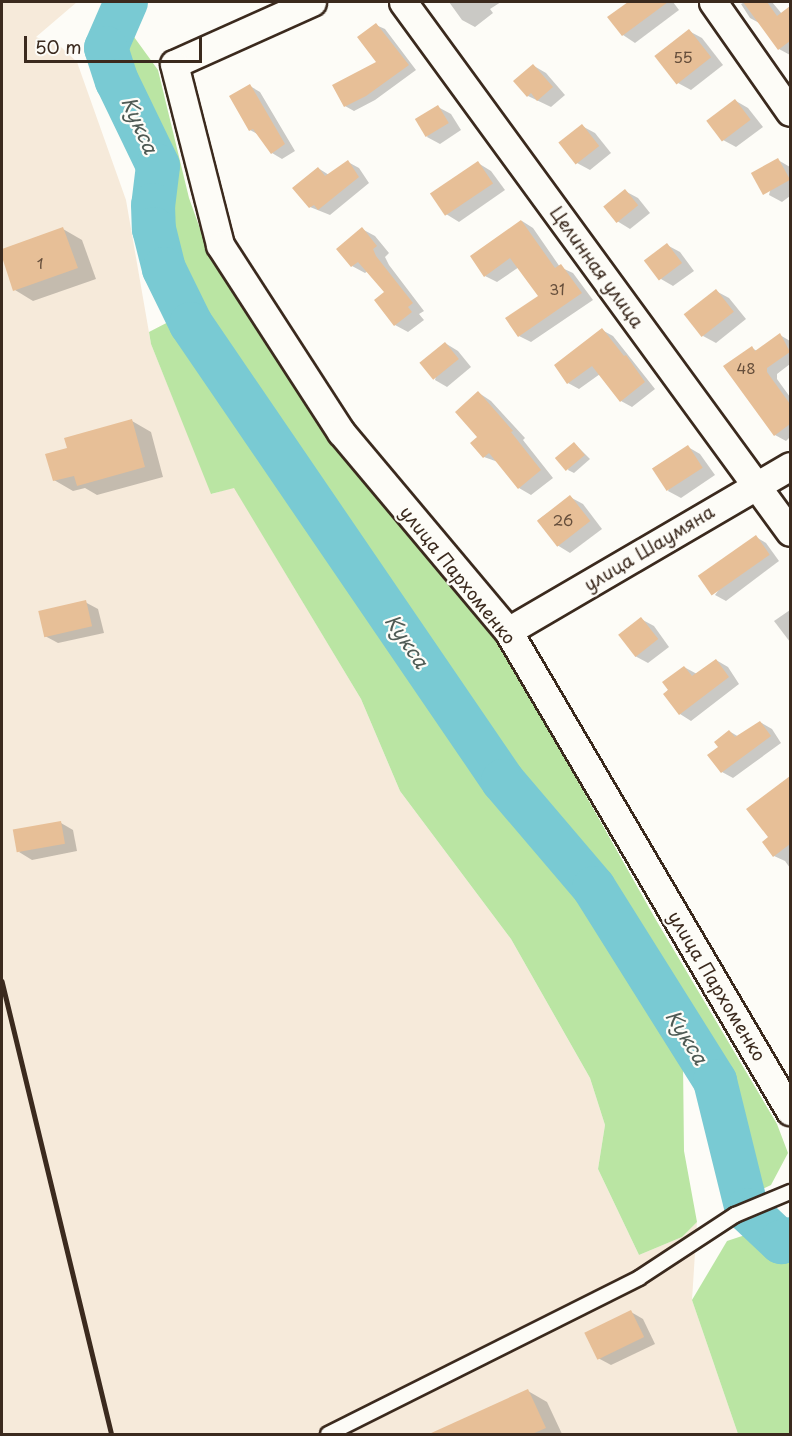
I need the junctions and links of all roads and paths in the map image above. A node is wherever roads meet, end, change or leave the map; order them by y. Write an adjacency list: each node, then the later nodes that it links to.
1 (312, 2): 8 (street, улица Пархоменко)
2 (403, 2): 6 (street, Целинная улица)
3 (713, 2): 4 (street)
4 (790, 112)
5 (790, 466): 6 (street, улица Шаумяна)
6 (756, 484): 7 (street, Целинная улица); 8 (street, улица Шаумяна)
7 (790, 532)
8 (508, 632): 9 (street, улица Пархоменко)
9 (790, 1111)
10 (790, 1192): 11 (lane)
11 (328, 1434)

